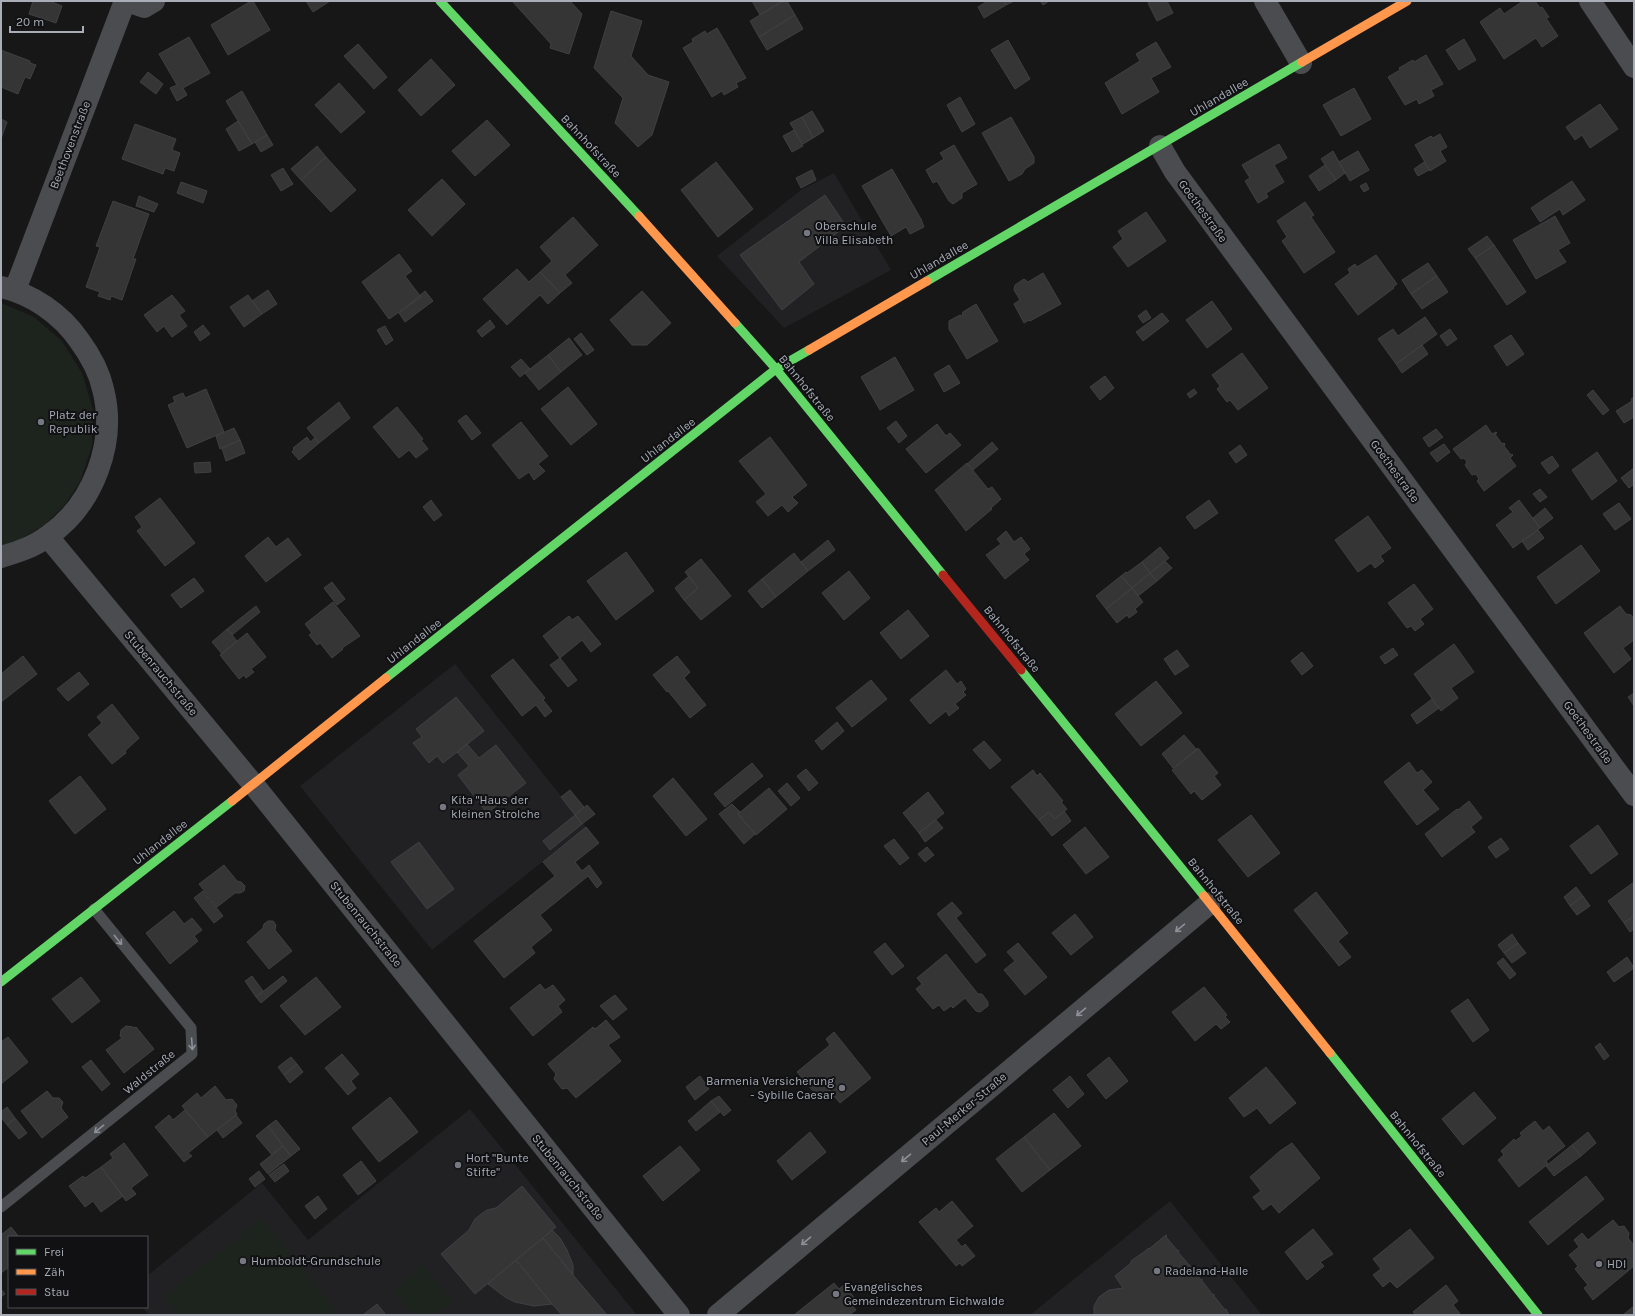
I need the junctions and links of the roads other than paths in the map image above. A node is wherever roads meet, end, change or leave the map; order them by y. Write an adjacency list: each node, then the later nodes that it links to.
1 (126, 1): 2 (street); 10 (street, Beethovenstraße)
2 (154, 1)
3 (440, 1): 11 (street, Bahnhofstraße)
4 (1265, 1): 7 (street)
5 (1407, 1): 7 (street, Uhlandallee)
6 (1590, 1): 8 (street)
7 (1301, 63): 9 (street, Uhlandallee)
8 (1634, 67)
9 (1160, 146): 11 (street, Uhlandallee); 15 (street, Goethestraße)
10 (8, 288): 12 (street)
11 (776, 369): 14 (street, Uhlandallee); 16 (street, Bahnhofstraße)
12 (48, 537): 13 (street); 14 (street, Stubenrauchstraße)
13 (1, 557)
14 (253, 784): 17 (street, Uhlandallee); 20 (street, Stubenrauchstraße)
15 (1634, 796)
16 (1210, 903): 21 (street, Paul-Merker-Straße, one-way to 21); 22 (street, Bahnhofstraße)
17 (94, 909): 18 (street, Uhlandallee); 19 (lane, Waldstraße, one-way to 19)
18 (1, 982)
19 (1, 1207)
20 (679, 1315)
21 (718, 1315)
22 (1538, 1315)

